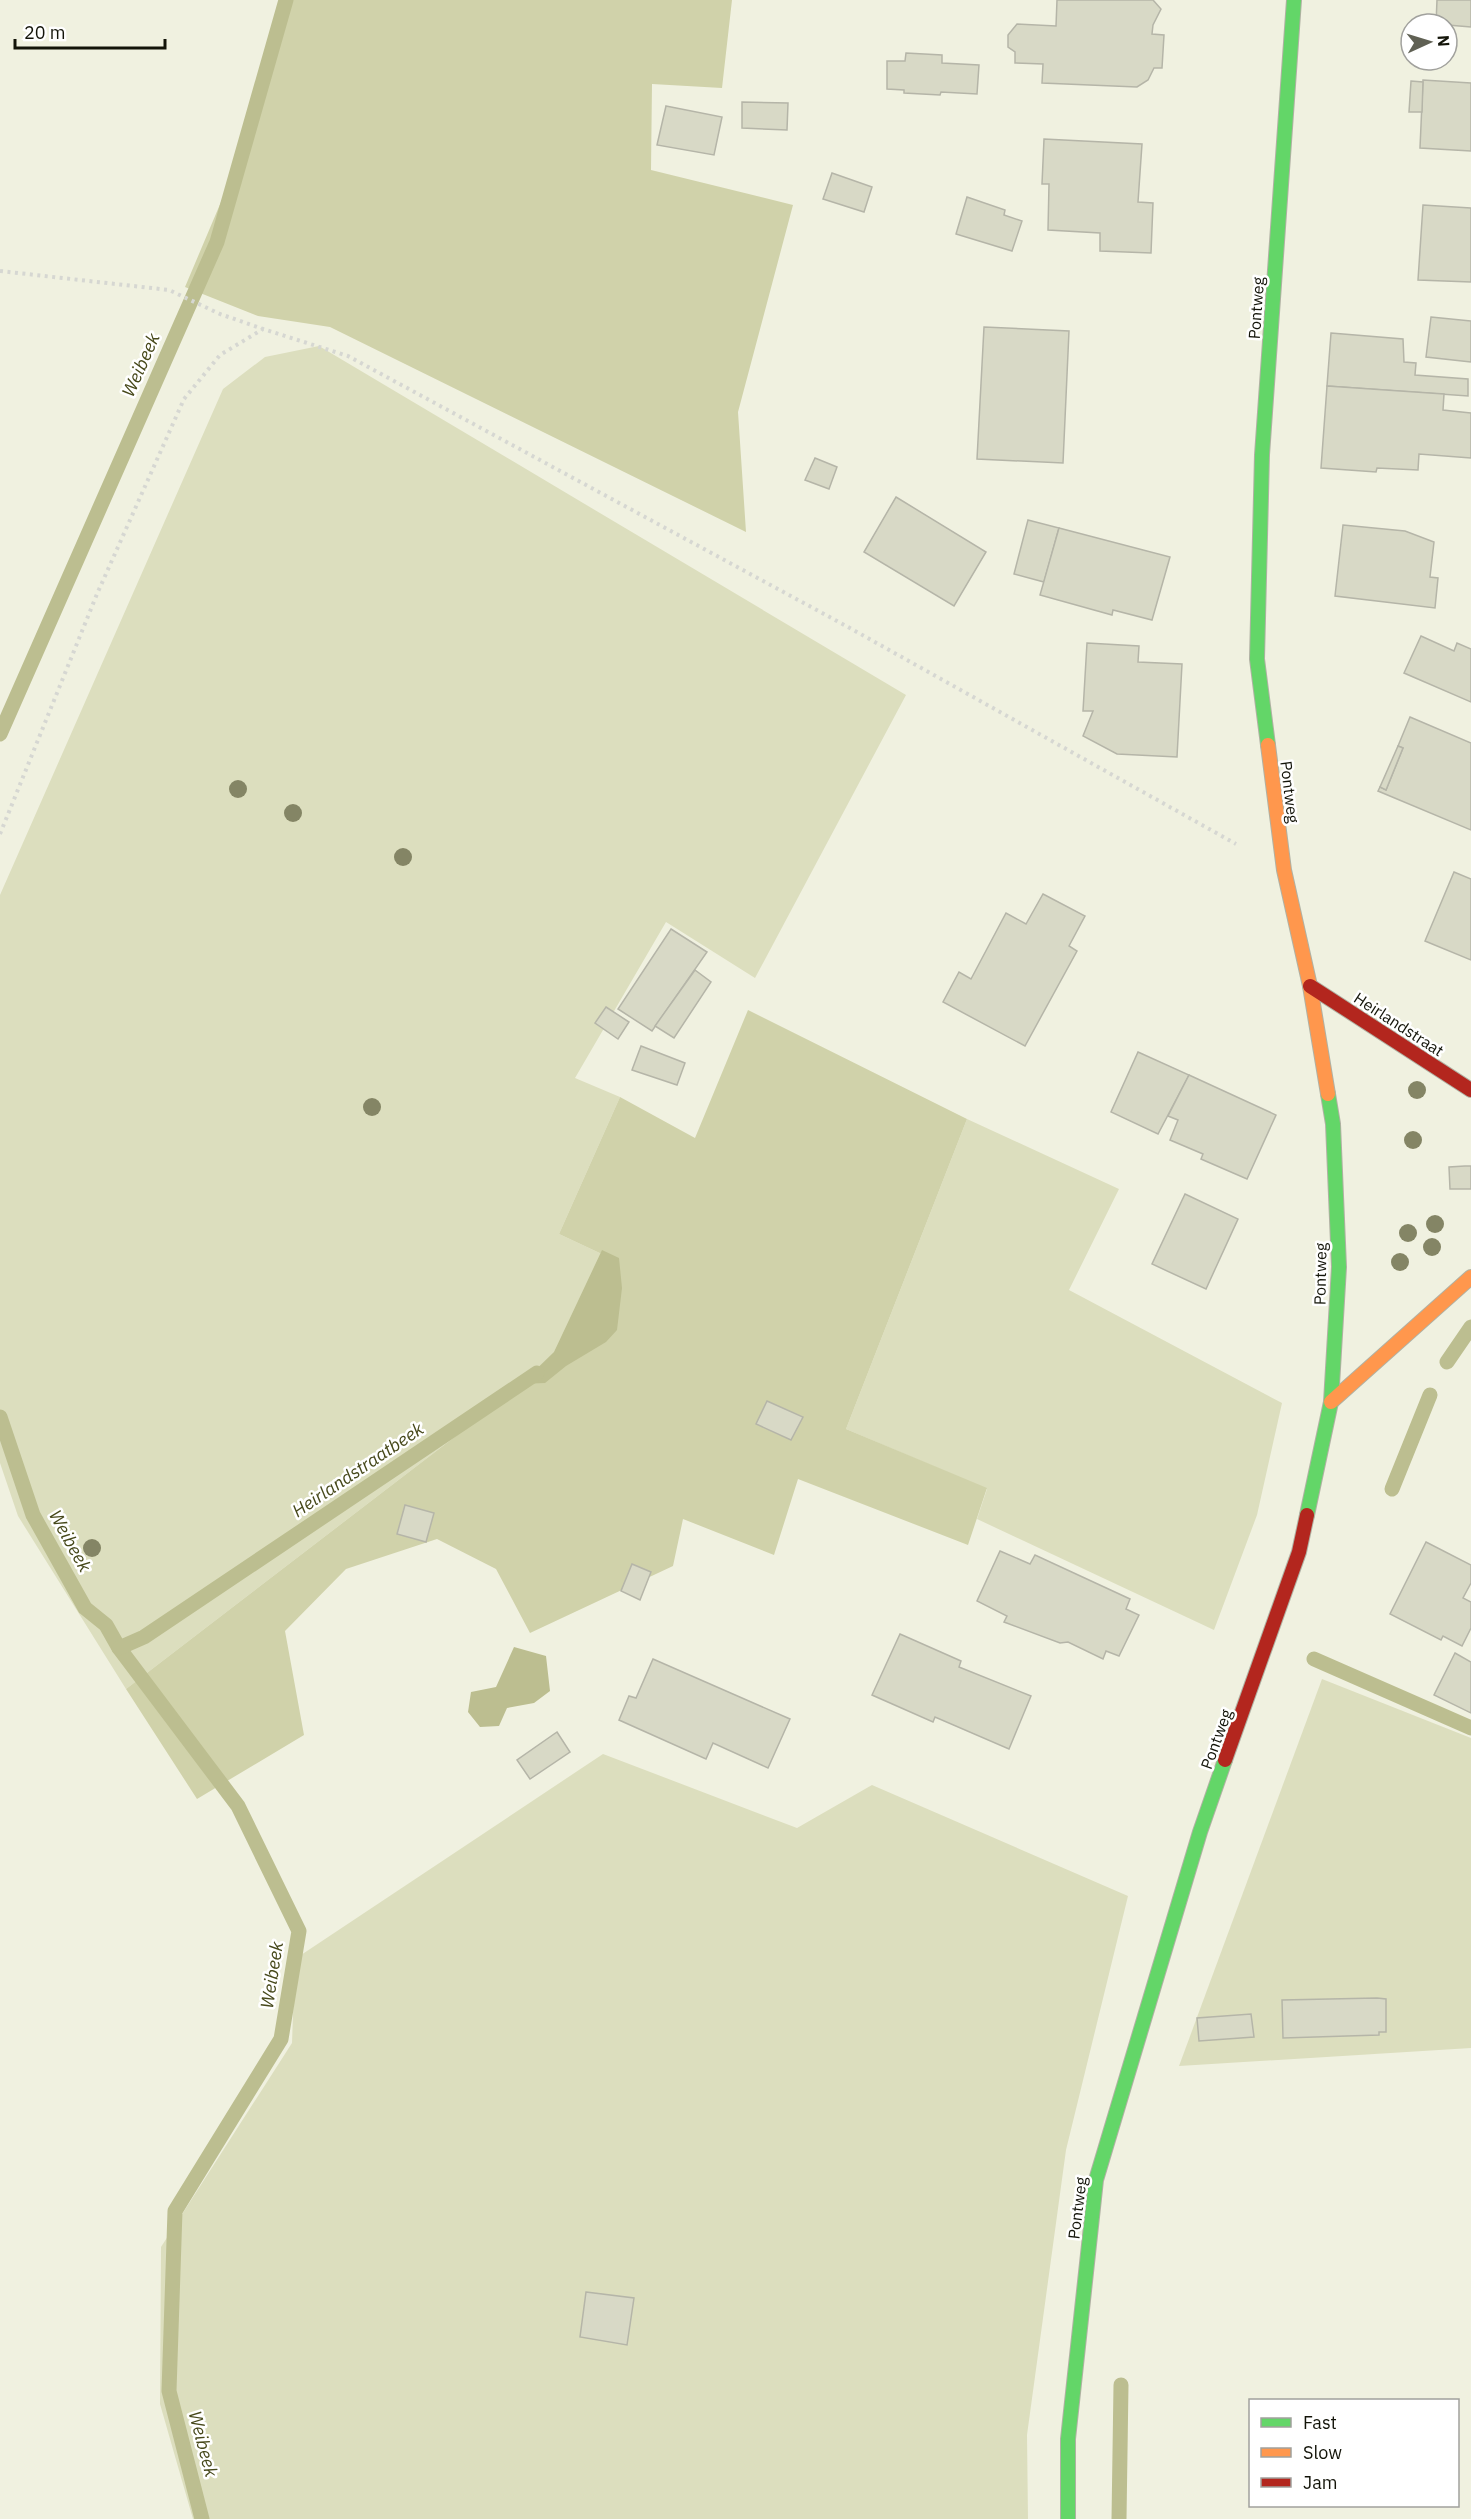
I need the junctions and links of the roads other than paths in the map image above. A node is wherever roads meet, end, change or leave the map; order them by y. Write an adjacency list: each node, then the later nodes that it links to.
1 (1294, 0): 2 (street, Pontweg)
2 (1310, 986): 3 (street, Heirlandstraat); 5 (street, Pontweg)
3 (1471, 1090)
4 (1471, 1277): 5 (street)
5 (1331, 1402): 6 (street, Pontweg)
6 (1068, 2519)

